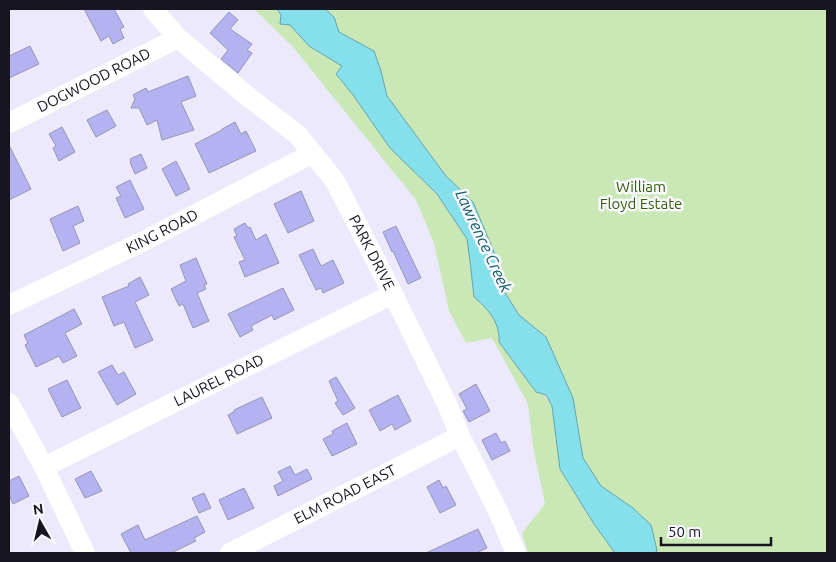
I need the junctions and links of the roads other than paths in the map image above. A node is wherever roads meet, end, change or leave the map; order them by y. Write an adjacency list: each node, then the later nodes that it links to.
1 (152, 9): 2 (street, PARK DRIVE)
2 (178, 38): 3 (street, DOGWOOD ROAD); 4 (street, PARK DRIVE)
3 (9, 123)
4 (313, 153): 5 (street, PARK DRIVE); 6 (street, KING ROAD)
5 (393, 294): 8 (street, PARK DRIVE); 9 (street, LAUREL ROAD)
6 (9, 305)
7 (9, 403): 9 (street)
8 (460, 436): 11 (street, ELM ROAD EAST); 12 (street, PARK DRIVE)
9 (44, 467): 10 (street)
10 (85, 553)
11 (230, 553)
12 (516, 553)

